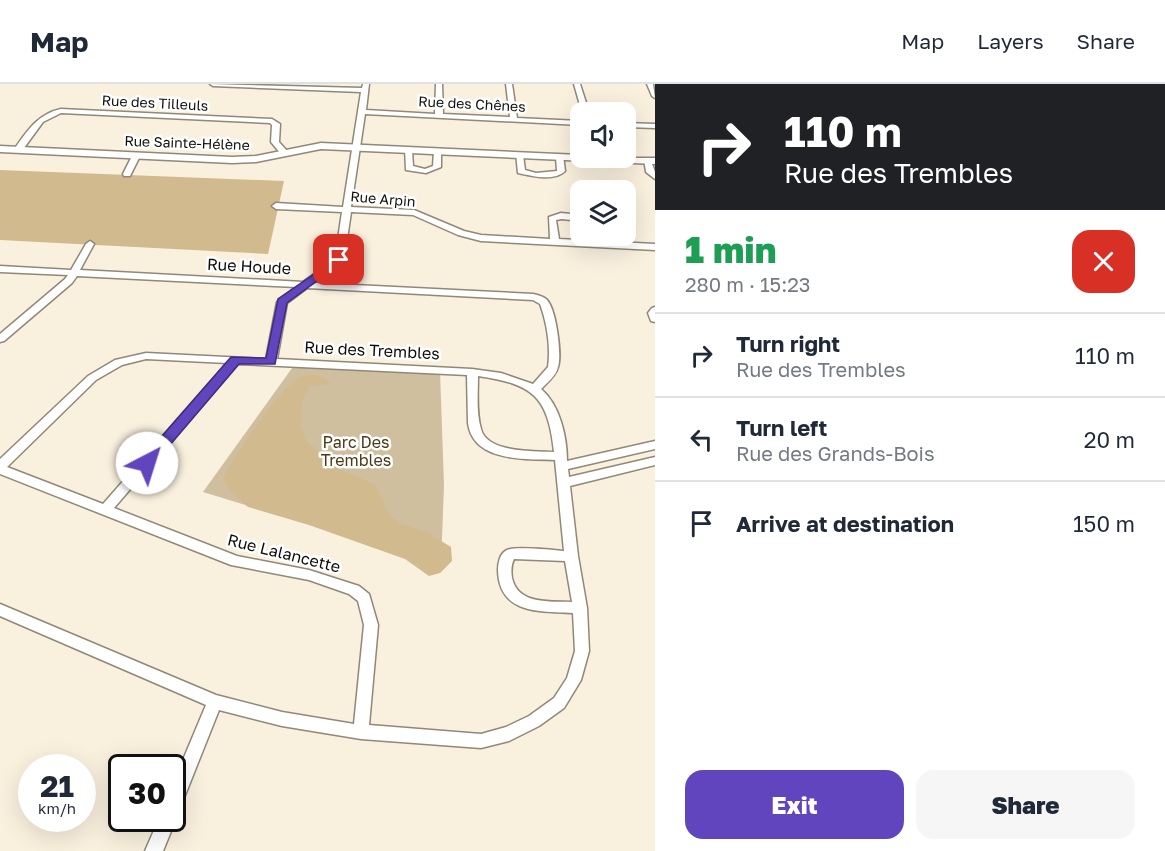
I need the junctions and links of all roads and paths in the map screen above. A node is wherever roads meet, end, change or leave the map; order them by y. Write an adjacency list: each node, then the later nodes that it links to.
1 (213, 84): 6 (street)
2 (439, 84): 10 (street)
3 (509, 84): 11 (street)
4 (577, 84): 8 (street)
5 (650, 84): 7 (street)
6 (366, 87): 9 (street)
7 (655, 96)
8 (583, 102)
9 (362, 112): 10 (street, Rue des Chênes); 15 (street)
10 (439, 116): 11 (street, Rue des Chênes)
11 (514, 120): 12 (street, Rue des Chênes)
12 (570, 123)
13 (636, 125): 14 (street)
14 (655, 126)
15 (355, 148): 18 (street, Rue Sainte-Hélène); 20 (street, Rue Sainte-Hélène); 28 (street)
16 (0, 149): 17 (street, Rue Sainte-Hélène)
17 (18, 150): 20 (street, Rue des Tilleuls); 22 (street, Rue Sainte-Hélène)
18 (408, 150): 19 (street, Rue Sainte-Hélène); 19 (street)
19 (438, 151): 21 (street, Rue Sainte-Hélène)
20 (284, 152): 22 (street, Rue Sainte-Hélène)
21 (519, 155): 23 (street, Rue Sainte-Hélène); 23 (street)
22 (136, 156): 25 (street)
23 (560, 157): 24 (street, Rue Sainte-Hélène)
24 (651, 161): 26 (street, Rue Sainte-Hélène)
25 (127, 174)
26 (655, 177)
27 (276, 206): 28 (street, Rue Arpin)
28 (346, 209): 31 (street, Rue Arpin); 37 (street)
29 (570, 217): 31 (street)
30 (570, 241): 31 (street, Rue Arpin)
31 (555, 242)
32 (90, 244): 36 (street)
33 (636, 245): 34 (street, Rue Arpin)
34 (655, 247)
35 (0, 269): 36 (street, Rue Houde)
36 (75, 274): 37 (street, Rue Houde); 40 (street)
37 (306, 284): 42 (street); 44 (street, Rue Houde)
38 (655, 310): 39 (street)
39 (655, 319)
40 (2, 336)
41 (236, 360): 42 (street, Rue des Trembles); 46 (street, Rue des Trembles); 51 (street)
42 (271, 362): 43 (street, Rue des Trembles)
43 (472, 372): 44 (street, Rue des Trembles); 47 (street)
44 (534, 389): 47 (street)
45 (655, 444): 47 (street)
46 (6, 456): 49 (street, Rue des Trembles)
47 (562, 461): 50 (street)
48 (655, 461): 50 (street)
49 (0, 467): 51 (street, Rue Lalancette)
50 (564, 483): 52 (street)
51 (104, 511): 56 (street, Rue Lalancette)
52 (572, 556): 53 (street); 53 (street)
53 (580, 608): 56 (street)
54 (0, 610): 55 (street)
55 (215, 702): 56 (street); 57 (street)
56 (361, 732)
57 (186, 773)
58 (162, 832): 59 (street)
59 (154, 851)

